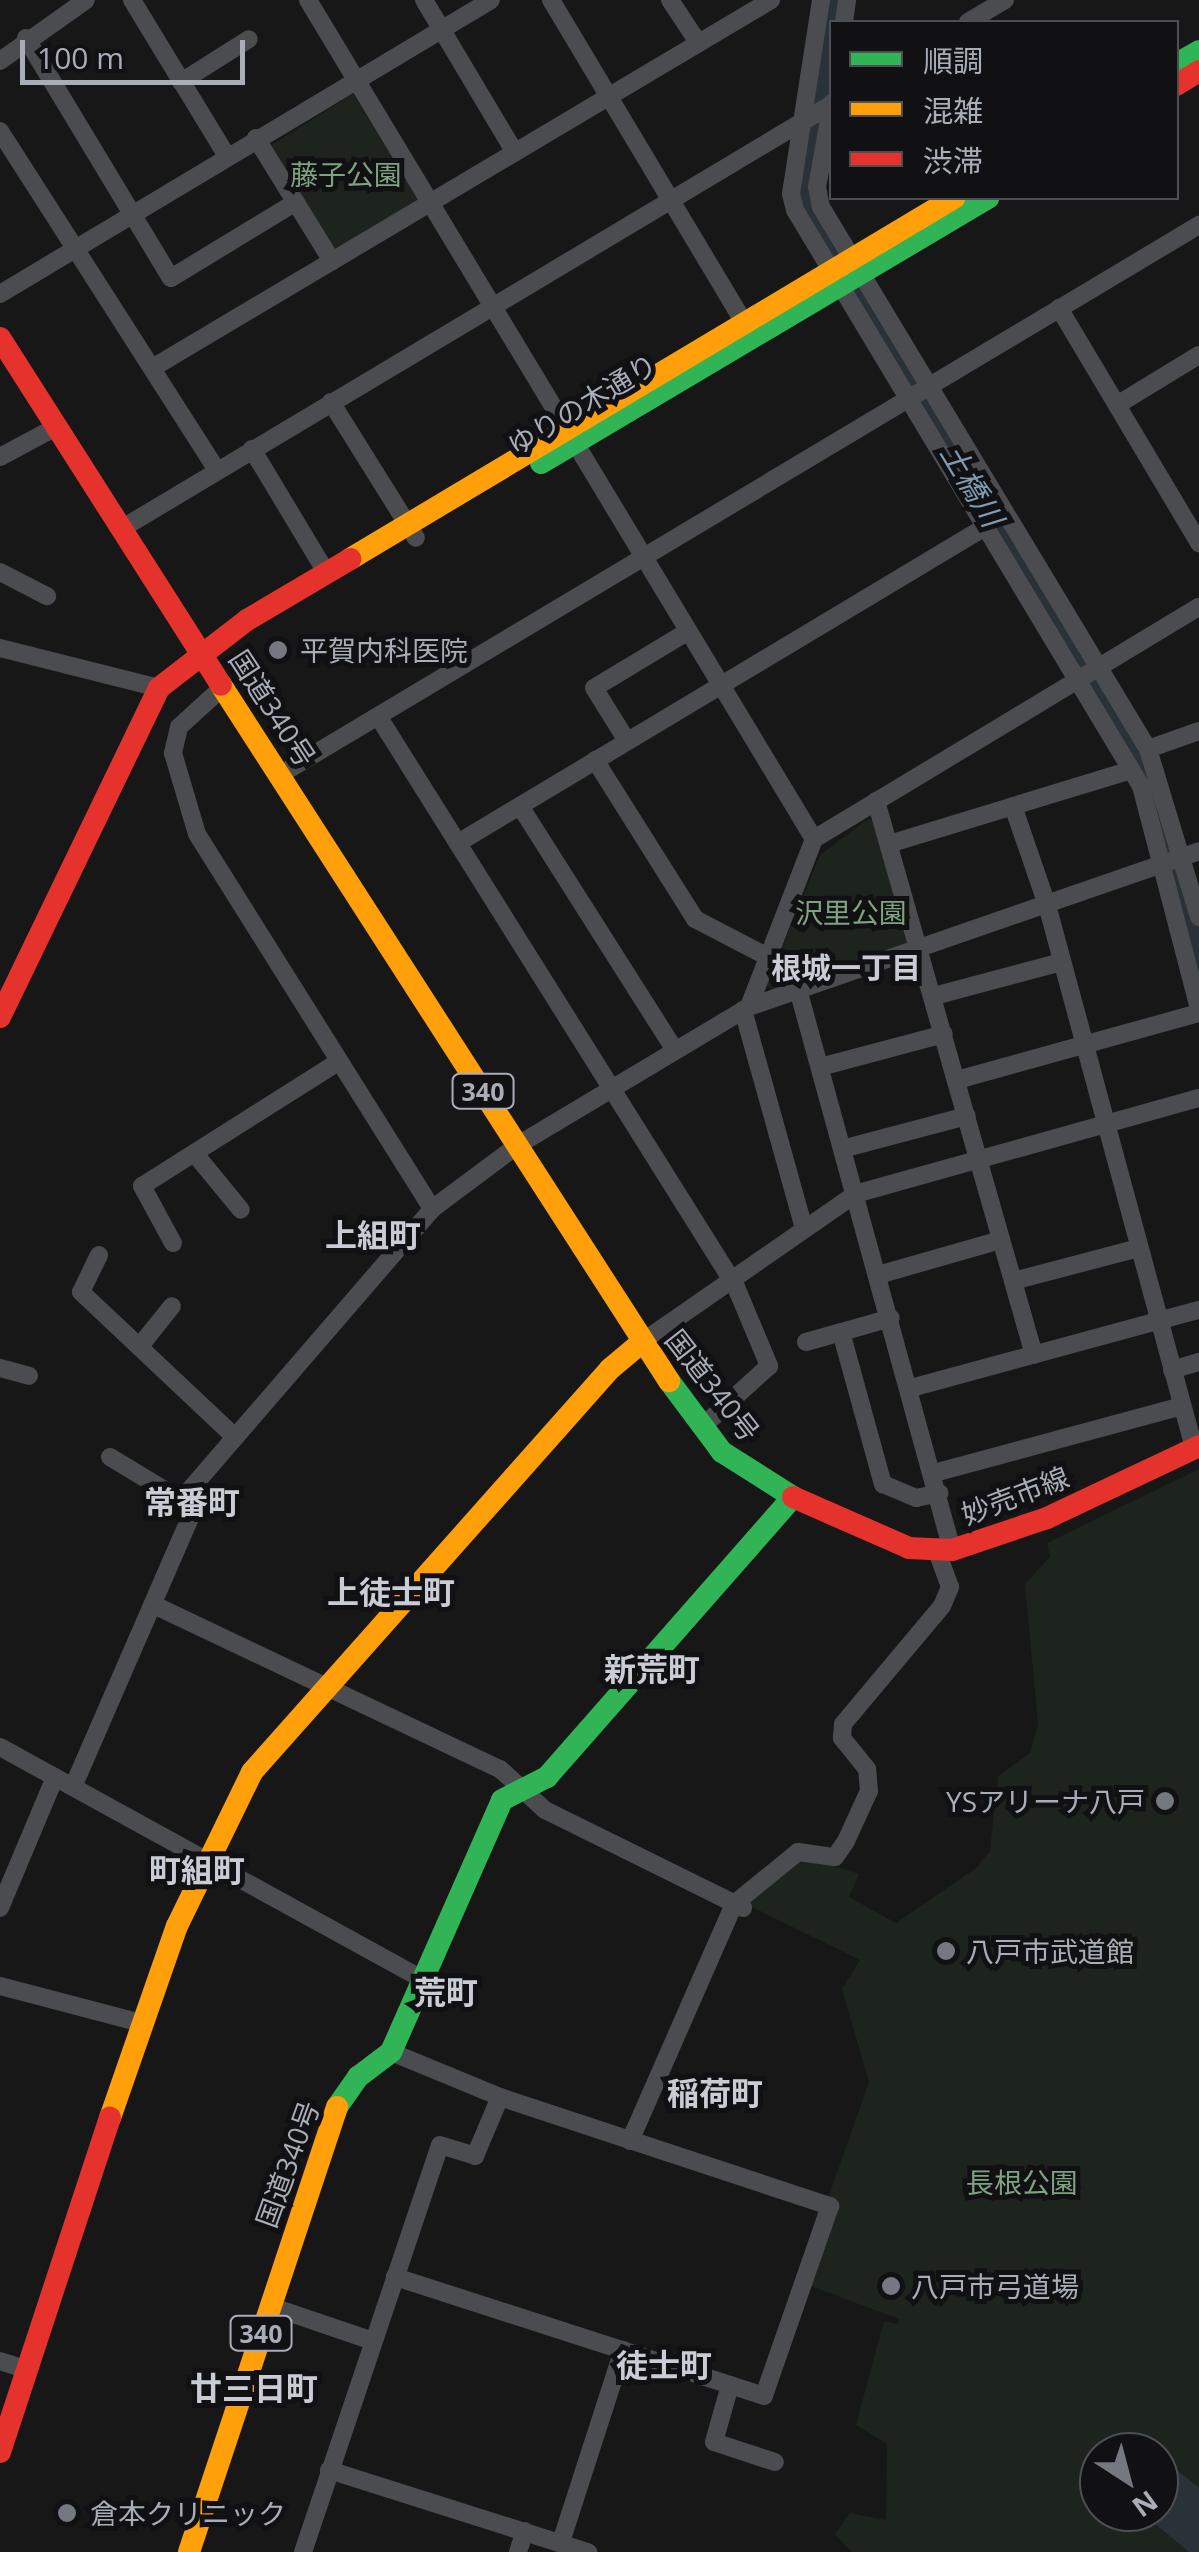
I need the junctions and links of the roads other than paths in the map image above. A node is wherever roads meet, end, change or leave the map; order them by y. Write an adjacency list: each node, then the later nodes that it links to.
1 (86, 0): 11 (street)
2 (132, 0): 19 (street)
3 (308, 0): 18 (street)
4 (424, 0): 13 (street)
5 (491, 0): 13 (street)
6 (551, 0): 20 (street)
7 (670, 0): 16 (street)
8 (771, 0): 16 (street)
9 (821, 0): 23 (street)
10 (1006, 0): 12 (street)
11 (59, 8): 14 (street)
12 (971, 20)
13 (442, 29): 18 (street); 26 (street)
14 (26, 38): 17 (street); 33 (street)
15 (249, 39): 19 (street)
16 (697, 41): 20 (street)
17 (0, 60)
18 (355, 79): 25 (street); 31 (street)
19 (182, 82): 27 (street)
20 (608, 94): 26 (street); 32 (street)
21 (829, 105): 23 (street)
22 (829, 116): 37 (street)
23 (802, 122): 32 (street); 37 (street)
24 (0, 131): 35 (street)
25 (256, 138): 27 (street); 30 (street)
26 (514, 151): 31 (street)
27 (227, 156): 33 (street)
28 (951, 200): 37 (main road, ゆりの木通り)
29 (984, 200): 37 (main road, ゆりの木通り)
30 (296, 202): 33 (street); 36 (street)
31 (432, 202): 36 (street); 39 (street)
32 (670, 202): 39 (street); 41 (street)
33 (132, 214): 35 (street)
34 (1197, 230): 40 (street)
35 (76, 248): 38 (street); 44 (street)
36 (332, 261): 44 (street)
37 (846, 270): 41 (main road, ゆりの木通り); 45 (street); 46 (street); 50 (main road, ゆりの木通り)
38 (0, 294)
39 (492, 305): 47 (street); 50 (street)
40 (1059, 308): 45 (street); 48 (street)
41 (744, 322): 50 (main road, ゆりの木通り)
42 (0, 338): 49 (main road, 国道340号 / 340)
43 (1199, 355): 48 (street)
44 (154, 367): 53 (street)
45 (929, 387): 46 (street); 66 (street)
46 (909, 399): 54 (street); 58 (street)
47 (331, 402): 51 (street); 56 (street)
48 (1117, 405): 57 (street)
49 (56, 426): 52 (street); 55 (main road, 国道340号 / 340)
50 (570, 436): 56 (main road, ゆりの木通り); 58 (street)
51 (252, 450): 53 (street); 60 (street)
52 (0, 458)
53 (217, 470): 55 (street)
54 (985, 527): 67 (street); 68 (street)
55 (121, 529): 65 (main road, 国道340号 / 340)
56 (411, 531): 60 (main road, ゆりの木通り); 65 (main road, ゆりの木通り)
57 (1199, 543)
58 (642, 558): 63 (street); 71 (street)
59 (0, 572): 61 (street)
60 (326, 572): 65 (main road, ゆりの木通り)
61 (47, 596)
62 (1199, 608): 66 (street)
63 (687, 632): 68 (street); 73 (street)
64 (0, 648): 70 (street)
65 (202, 656): 69 (main road, 国道340号 / 340); 70 (main road, ゆりの木通り)
66 (1098, 669): 67 (street); 74 (street)
67 (1077, 681): 76 (street); 78 (street)
68 (720, 685): 73 (street); 81 (street)
69 (223, 687): 77 (main road, 国道340号 / 340); 99 (street)
70 (159, 688): 95 (main road, ゆりの木通り)
71 (378, 716): 77 (street); 82 (street)
72 (1199, 731): 74 (street)
73 (627, 741): 75 (street)
74 (1148, 750): 84 (street)
75 (595, 760): 79 (street); 89 (street)
76 (1131, 770): 80 (street); 85 (street)
77 (281, 774): 106 (main road, 国道340号 / 340)
78 (876, 801): 81 (street); 83 (street)
79 (520, 806): 82 (street); 98 (street)
80 (1014, 806): 83 (street); 86 (street)
81 (814, 839): 89 (street)
82 (458, 844): 102 (street)
83 (889, 844): 88 (street)
84 (1191, 854): 85 (street); 87 (street)
85 (1162, 864): 86 (street); 94 (street)
86 (1047, 905): 88 (street); 90 (street)
87 (1199, 918)
88 (920, 949): 91 (street); 92 (street)
89 (768, 957): 93 (street)
90 (1062, 962): 92 (street); 97 (street)
91 (800, 993): 93 (street); 100 (street)
92 (934, 996): 96 (street)
93 (746, 1008): 98 (street); 113 (street)
94 (1199, 1011): 97 (street)
95 (0, 1016)
96 (944, 1034): 100 (street); 101 (street)
97 (1084, 1044): 101 (street); 105 (street)
98 (674, 1050): 102 (street)
99 (335, 1064): 108 (street); 111 (street)
100 (820, 1067): 107 (street)
101 (957, 1080): 104 (street)
102 (614, 1087): 106 (street); 119 (street)
103 (1199, 1098): 105 (street)
104 (967, 1116): 107 (street); 109 (street)
105 (1105, 1125): 109 (street); 116 (street)
106 (518, 1145): 111 (street); 127 (main road, 国道340号 / 340)
107 (842, 1150): 110 (street)
108 (194, 1154): 112 (street); 115 (street)
109 (978, 1158): 110 (street); 114 (street)
110 (855, 1194): 113 (street); 118 (street)
111 (432, 1209): 137 (street)
112 (241, 1210)
113 (804, 1229): 119 (street)
114 (1001, 1240): 118 (street); 120 (street)
115 (172, 1243)
116 (1138, 1248): 120 (street); 124 (street)
117 (99, 1256): 128 (street)
118 (878, 1275): 123 (street)
119 (731, 1278): 127 (street); 136 (street)
120 (1013, 1281): 129 (street)
121 (172, 1306): 128 (street)
122 (1199, 1310): 124 (street)
123 (890, 1318): 125 (street); 134 (street)
124 (1158, 1321): 129 (street); 132 (street)
125 (841, 1332): 126 (street); 141 (street)
126 (806, 1342)
127 (642, 1343): 136 (main road, 国道340号 / 340); 146 (main road)
128 (140, 1346): 137 (street)
129 (1034, 1355): 134 (street)
130 (1199, 1362): 132 (street)
131 (0, 1368): 133 (street)
132 (1172, 1370): 135 (street)
133 (30, 1376)
134 (911, 1388): 140 (street)
135 (1182, 1406): 138 (street); 140 (street)
136 (702, 1427): 142 (main road, 国道340号 / 340)
137 (233, 1434): 143 (street)
138 (1197, 1447): 144 (main road, 妙売市線)
139 (110, 1457): 143 (street)
140 (934, 1473): 141 (street)
141 (938, 1493): 144 (street)
142 (793, 1496): 144 (main road, 妙売市線); 150 (main road, 国道340号 / 340)
143 (181, 1500): 145 (street)
144 (944, 1551): 152 (street)
145 (156, 1606): 146 (street); 149 (street)
146 (331, 1688): 150 (street); 151 (main road)
147 (0, 1747): 148 (street)
148 (55, 1778): 149 (street); 153 (street)
149 (74, 1787): 151 (street)
150 (519, 1789): 152 (street); 154 (main road, 国道340号 / 340)
151 (205, 1863): 154 (street); 156 (main road)
152 (738, 1906): 159 (street)
153 (0, 1908)
154 (426, 1981): 157 (main road, 国道340号 / 340)
155 (0, 1986): 156 (street)
156 (140, 2023): 165 (main road)
157 (391, 2052): 158 (street); 161 (main road, 国道340号 / 340)
158 (500, 2097): 159 (street); 160 (street)
159 (630, 2141): 166 (street)
160 (395, 2277): 162 (street); 163 (street)
161 (270, 2306): 162 (street); 172 (main road, 国道340号 / 340)
162 (373, 2340): 169 (street)
163 (623, 2350): 166 (street); 171 (street)
164 (0, 2361): 165 (street)
165 (27, 2370): 167 (main road)
166 (730, 2385): 168 (street)
167 (0, 2452)
168 (776, 2462)
169 (328, 2470): 170 (street); 173 (street)
170 (525, 2531): 171 (street); 174 (street)
171 (561, 2542): 175 (street)
172 (189, 2552)
173 (303, 2552)
174 (518, 2552)
175 (588, 2552)

